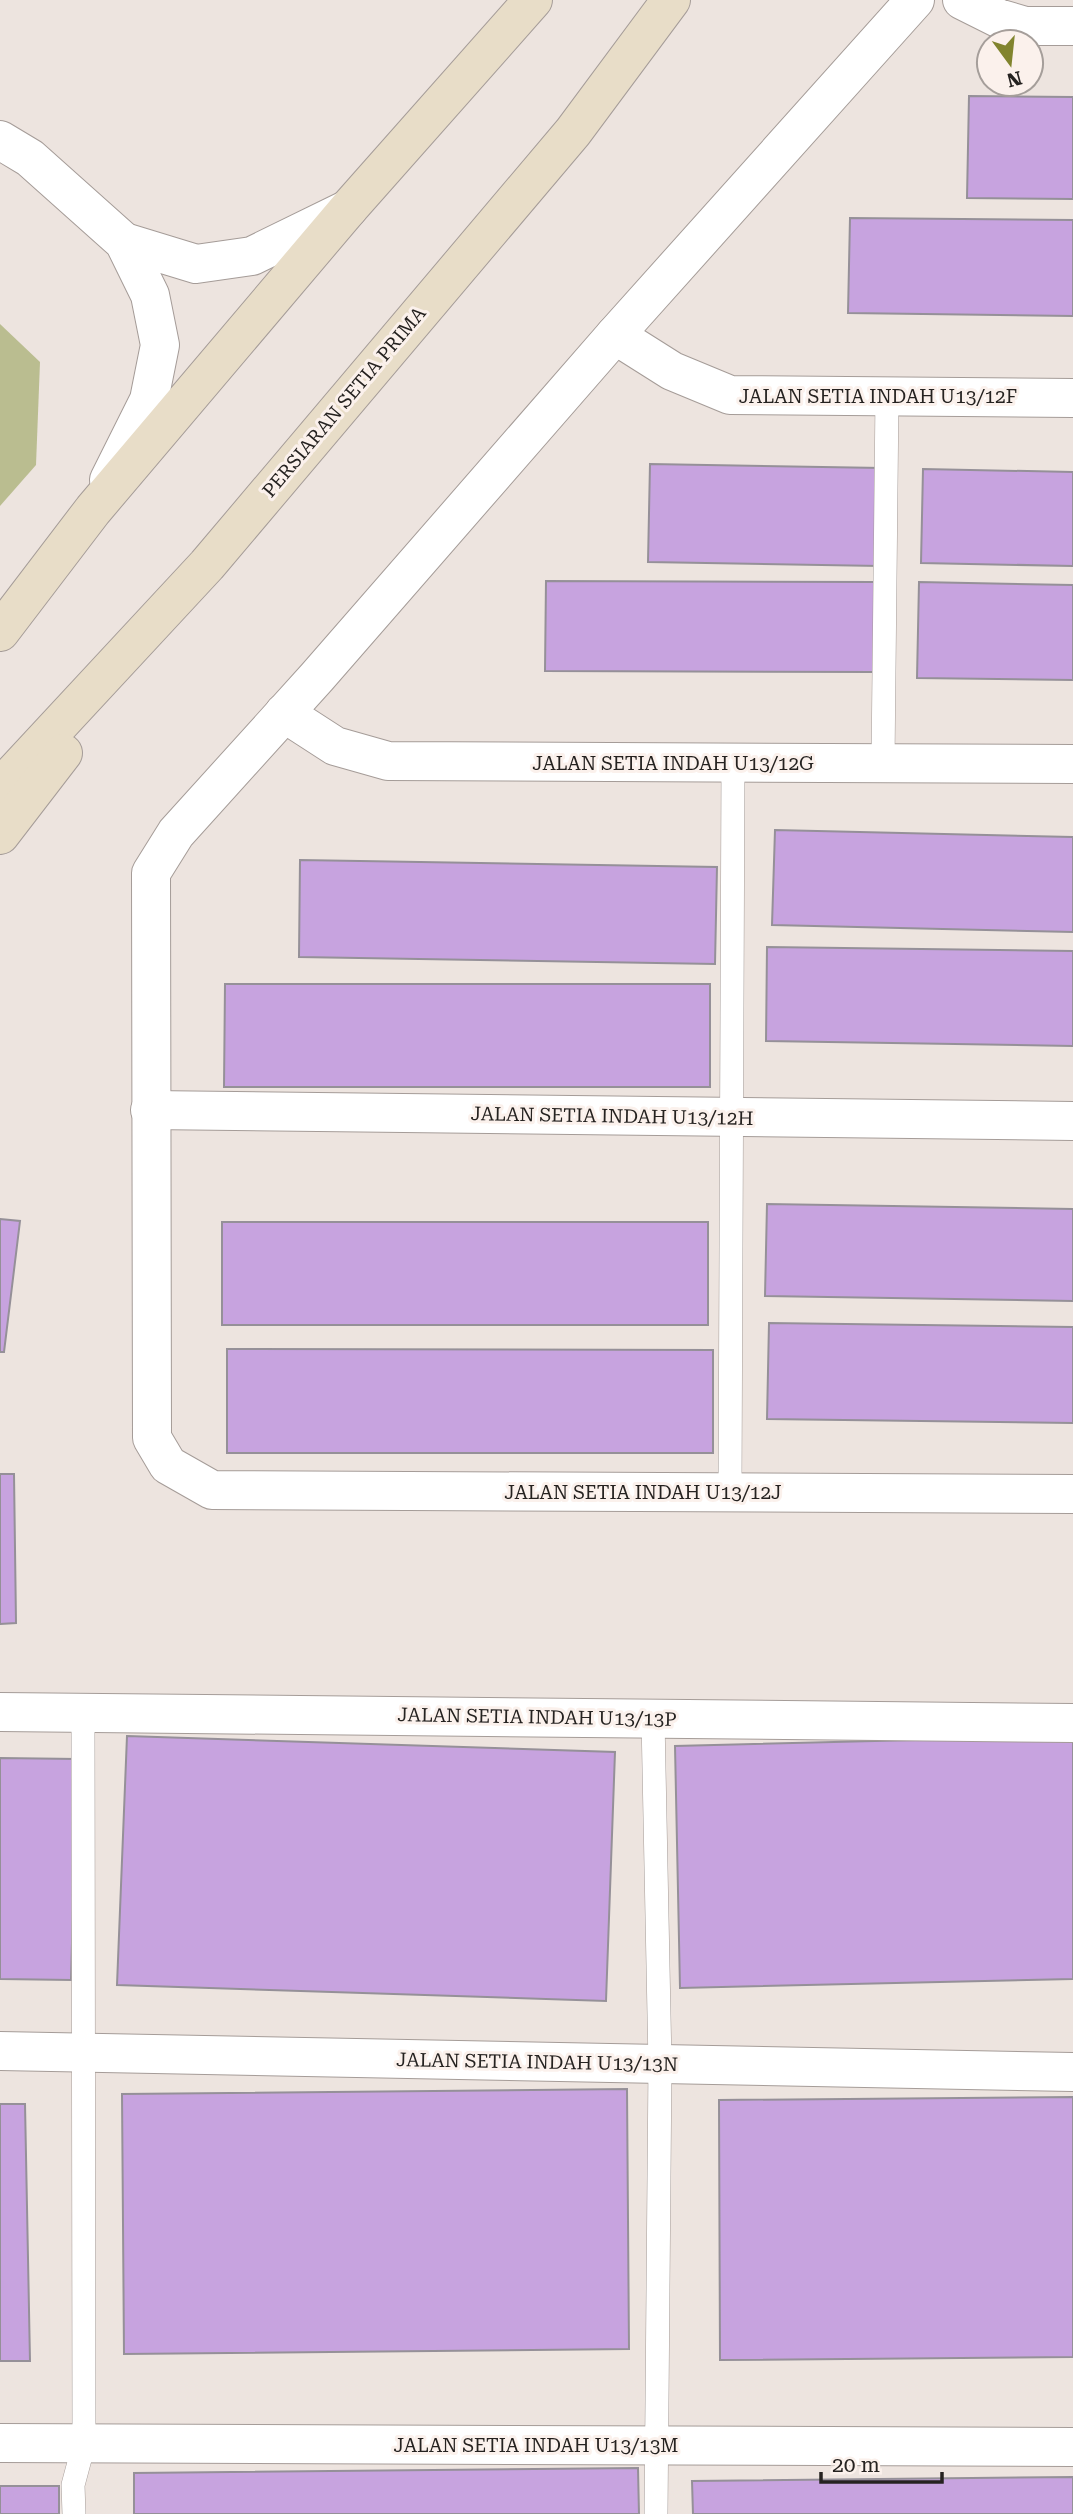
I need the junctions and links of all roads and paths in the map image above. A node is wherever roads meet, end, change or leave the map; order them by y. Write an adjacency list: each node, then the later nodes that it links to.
1 (533, 0): 7 (street)
2 (671, 0): 13 (street, PERSIARAN SETIA PRIMA)
3 (915, 0): 9 (street)
4 (962, 0): 5 (street)
5 (1073, 26)
6 (0, 140): 8 (street)
7 (348, 209): 8 (street); 12 (street)
8 (124, 242): 12 (street)
9 (615, 335): 10 (street, JALAN SETIA INDAH U13/12F); 15 (street)
10 (887, 397): 11 (street, JALAN SETIA INDAH U13/12F); 17 (lane)
11 (1073, 398)
12 (93, 510): 14 (street)
13 (207, 565): 19 (street, PERSIARAN SETIA PRIMA); 20 (street)
14 (0, 632)
15 (284, 713): 16 (street, JALAN SETIA INDAH U13/12G); 21 (street)
16 (733, 763): 17 (street, JALAN SETIA INDAH U13/12G); 22 (lane)
17 (883, 763): 18 (street, JALAN SETIA INDAH U13/12G)
18 (1073, 764)
19 (0, 788)
20 (0, 835)
21 (150, 1110): 22 (street, JALAN SETIA INDAH U13/12H); 24 (street, JALAN SETIA INDAH U13/12J)
22 (733, 1117): 23 (street, JALAN SETIA INDAH U13/12H); 24 (lane)
23 (1073, 1121)
24 (730, 1492): 25 (street, JALAN SETIA INDAH U13/12J)
25 (1073, 1494)
26 (0, 1712): 27 (street, JALAN SETIA INDAH U13/13P)
27 (83, 1713): 28 (street, JALAN SETIA INDAH U13/13P); 31 (lane)
28 (653, 1718): 29 (street, JALAN SETIA INDAH U13/13P); 32 (lane)
29 (1073, 1723)
30 (0, 2051): 31 (street, JALAN SETIA INDAH U13/13N)
31 (83, 2053): 32 (street, JALAN SETIA INDAH U13/13N); 35 (lane)
32 (660, 2064): 33 (street, JALAN SETIA INDAH U13/13N); 36 (lane)
33 (1073, 2072)
34 (0, 2443): 35 (street, JALAN SETIA INDAH U13/13M)
35 (84, 2444): 36 (street, JALAN SETIA INDAH U13/13M); 38 (lane)
36 (657, 2445): 37 (street, JALAN SETIA INDAH U13/13M); 39 (lane)
37 (1073, 2446)
38 (74, 2514)
39 (656, 2514)

